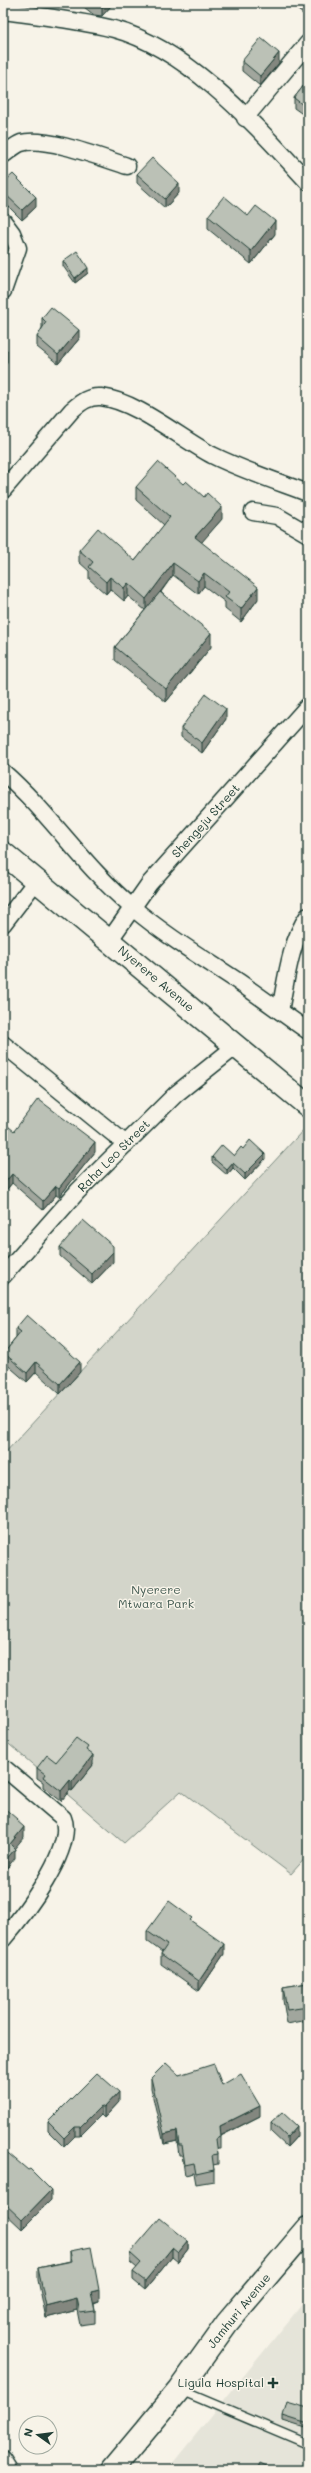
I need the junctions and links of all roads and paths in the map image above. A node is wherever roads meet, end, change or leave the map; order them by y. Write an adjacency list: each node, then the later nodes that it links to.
1 (3, 11): 3 (street)
2 (308, 43): 3 (street)
3 (246, 118): 6 (street)
4 (3, 155): 5 (street)
5 (127, 166)
6 (308, 182)
7 (3, 221): 8 (street)
8 (3, 291)
9 (3, 490): 10 (street)
10 (308, 493)
11 (253, 512): 12 (street)
12 (308, 534)
13 (308, 706): 17 (street, Shengeju Street)
14 (3, 772): 17 (street)
15 (3, 853): 16 (street, Nyerere Avenue)
16 (36, 882): 19 (street); 20 (street, Nyerere Avenue)
17 (133, 908): 20 (street, Shengeju Street); 21 (street)
18 (308, 916): 21 (street)
19 (3, 924)
20 (109, 941): 24 (street, Nyerere Avenue)
21 (280, 1011): 22 (street)
22 (308, 1032)
23 (3, 1044): 26 (street)
24 (236, 1046): 25 (street, Nyerere Avenue); 26 (street, Raha Leo Street)
25 (308, 1106)
26 (126, 1144): 27 (street, Raha Leo Street)
27 (3, 1276)
28 (3, 1768): 29 (street)
29 (3, 1939)
30 (308, 2228): 31 (street, Jamhuri Avenue)
31 (179, 2390): 32 (lane); 35 (street, Jamhuri Avenue)
32 (308, 2444)
33 (3, 2460): 34 (street)
34 (10, 2470)
35 (112, 2470)

